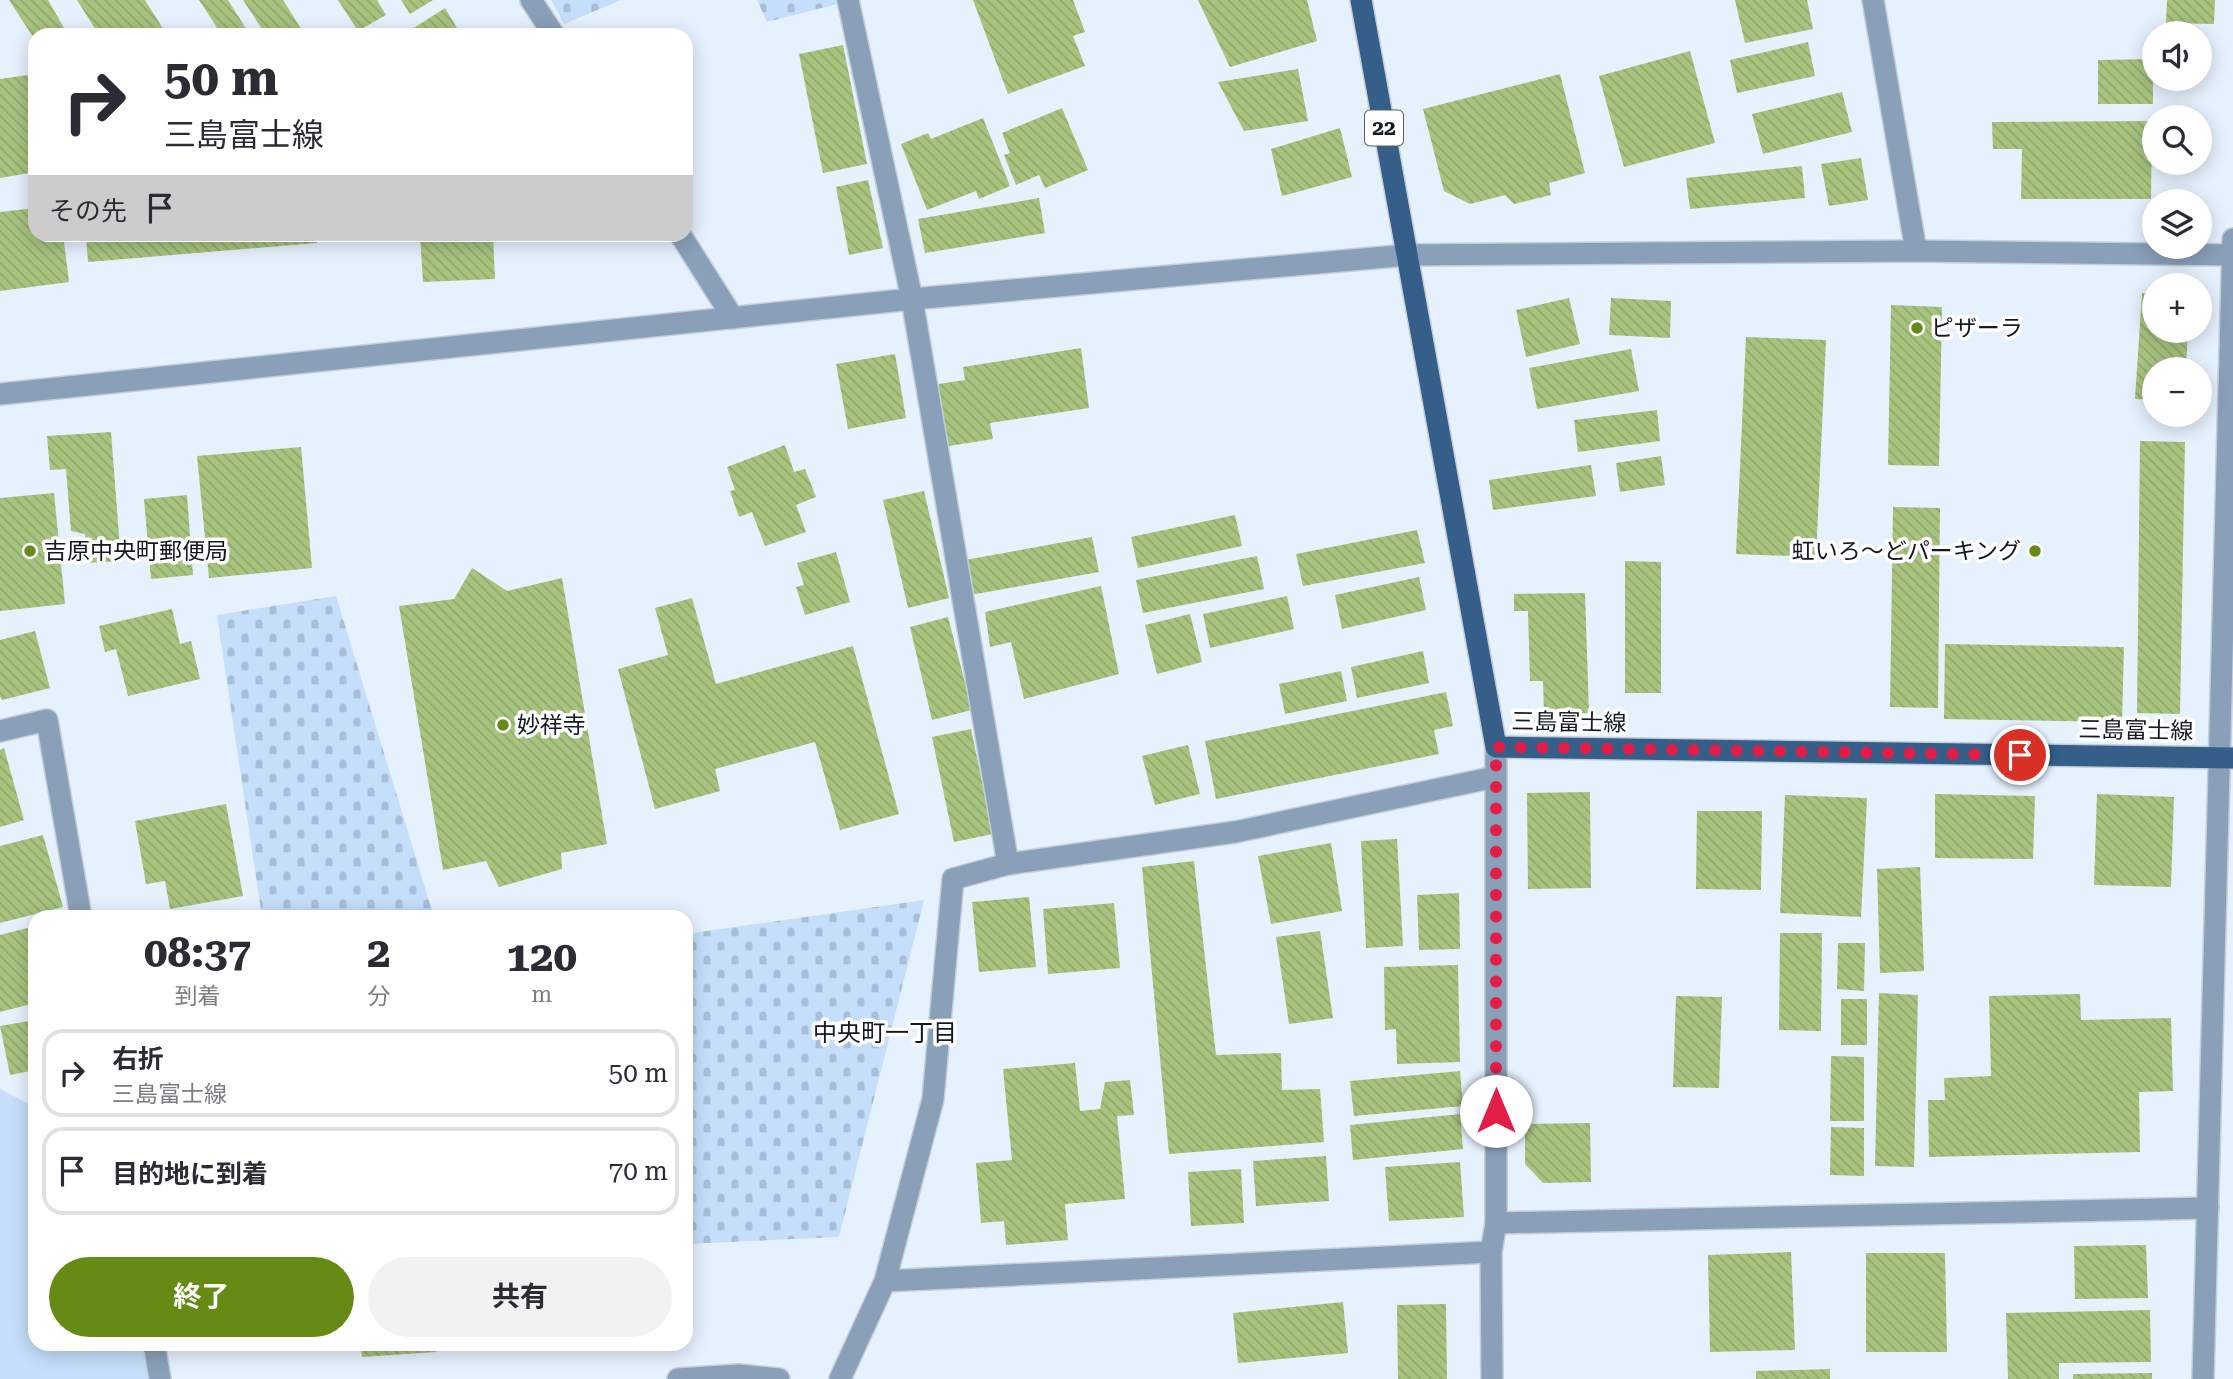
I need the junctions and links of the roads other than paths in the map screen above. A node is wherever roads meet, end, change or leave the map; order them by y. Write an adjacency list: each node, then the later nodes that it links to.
1 (531, 0): 5 (street)
2 (848, 0): 11 (street)
3 (1361, 0): 9 (main road, 三島富士線 / 22)
4 (1873, 0): 8 (street)
5 (549, 28)
6 (2233, 239): 10 (street)
7 (685, 242): 12 (street)
8 (1916, 251): 9 (street); 10 (street)
9 (1408, 255): 11 (street); 15 (main road, 三島富士線 / 22)
10 (2233, 255): 16 (street)
11 (912, 299): 12 (street); 18 (street)
12 (733, 318): 13 (street)
13 (0, 394)
14 (0, 731): 19 (street)
15 (1496, 747): 16 (main road, 三島富士線); 17 (street)
16 (2226, 758): 20 (street)
17 (1495, 777): 18 (street); 21 (street)
18 (1008, 864): 23 (street)
19 (80, 910)
20 (2208, 1208): 21 (street); 30 (street)
21 (1496, 1223): 22 (street)
22 (1491, 1252): 23 (street); 29 (street)
23 (885, 1281): 28 (street)
24 (155, 1351): 25 (street)
25 (160, 1379)
26 (678, 1379): 27 (street)
27 (779, 1379)
28 (840, 1379)
29 (1492, 1379)
30 (2203, 1379)

